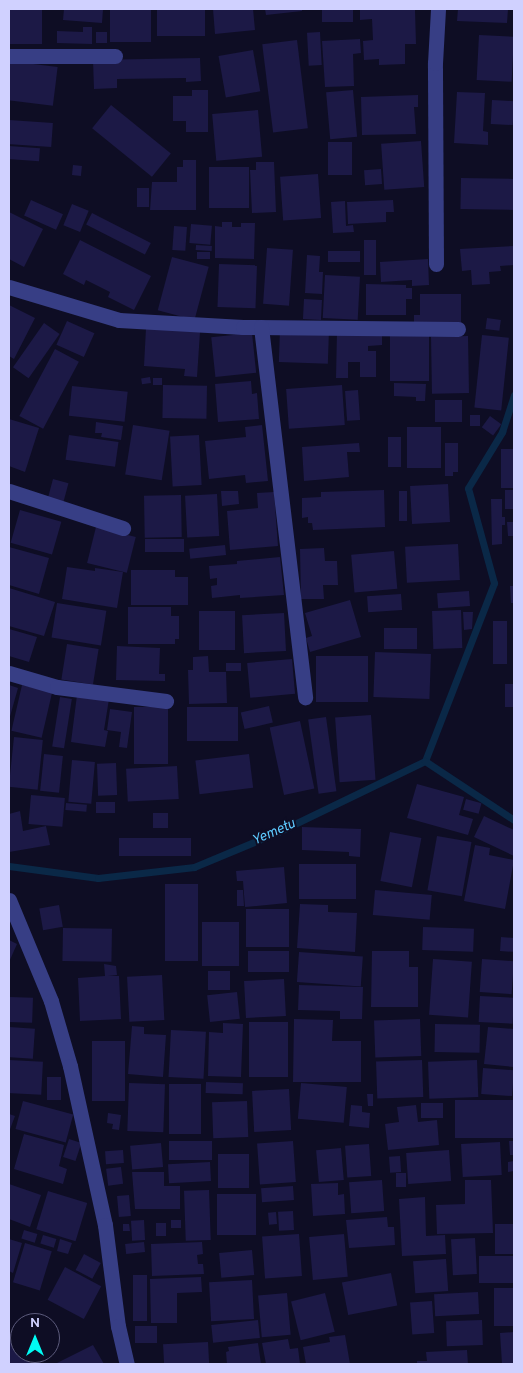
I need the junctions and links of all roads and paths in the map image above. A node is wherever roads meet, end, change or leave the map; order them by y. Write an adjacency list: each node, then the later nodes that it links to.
1 (438, 9): 4 (street)
2 (9, 56): 3 (street)
3 (115, 56)
4 (436, 264)
5 (9, 287): 6 (street)
6 (261, 328): 7 (street); 11 (street)
7 (458, 329)
8 (9, 491): 9 (street)
9 (123, 528)
10 (9, 672): 12 (street)
11 (305, 697)
12 (166, 701)
13 (9, 900): 14 (street)
14 (127, 1364)

